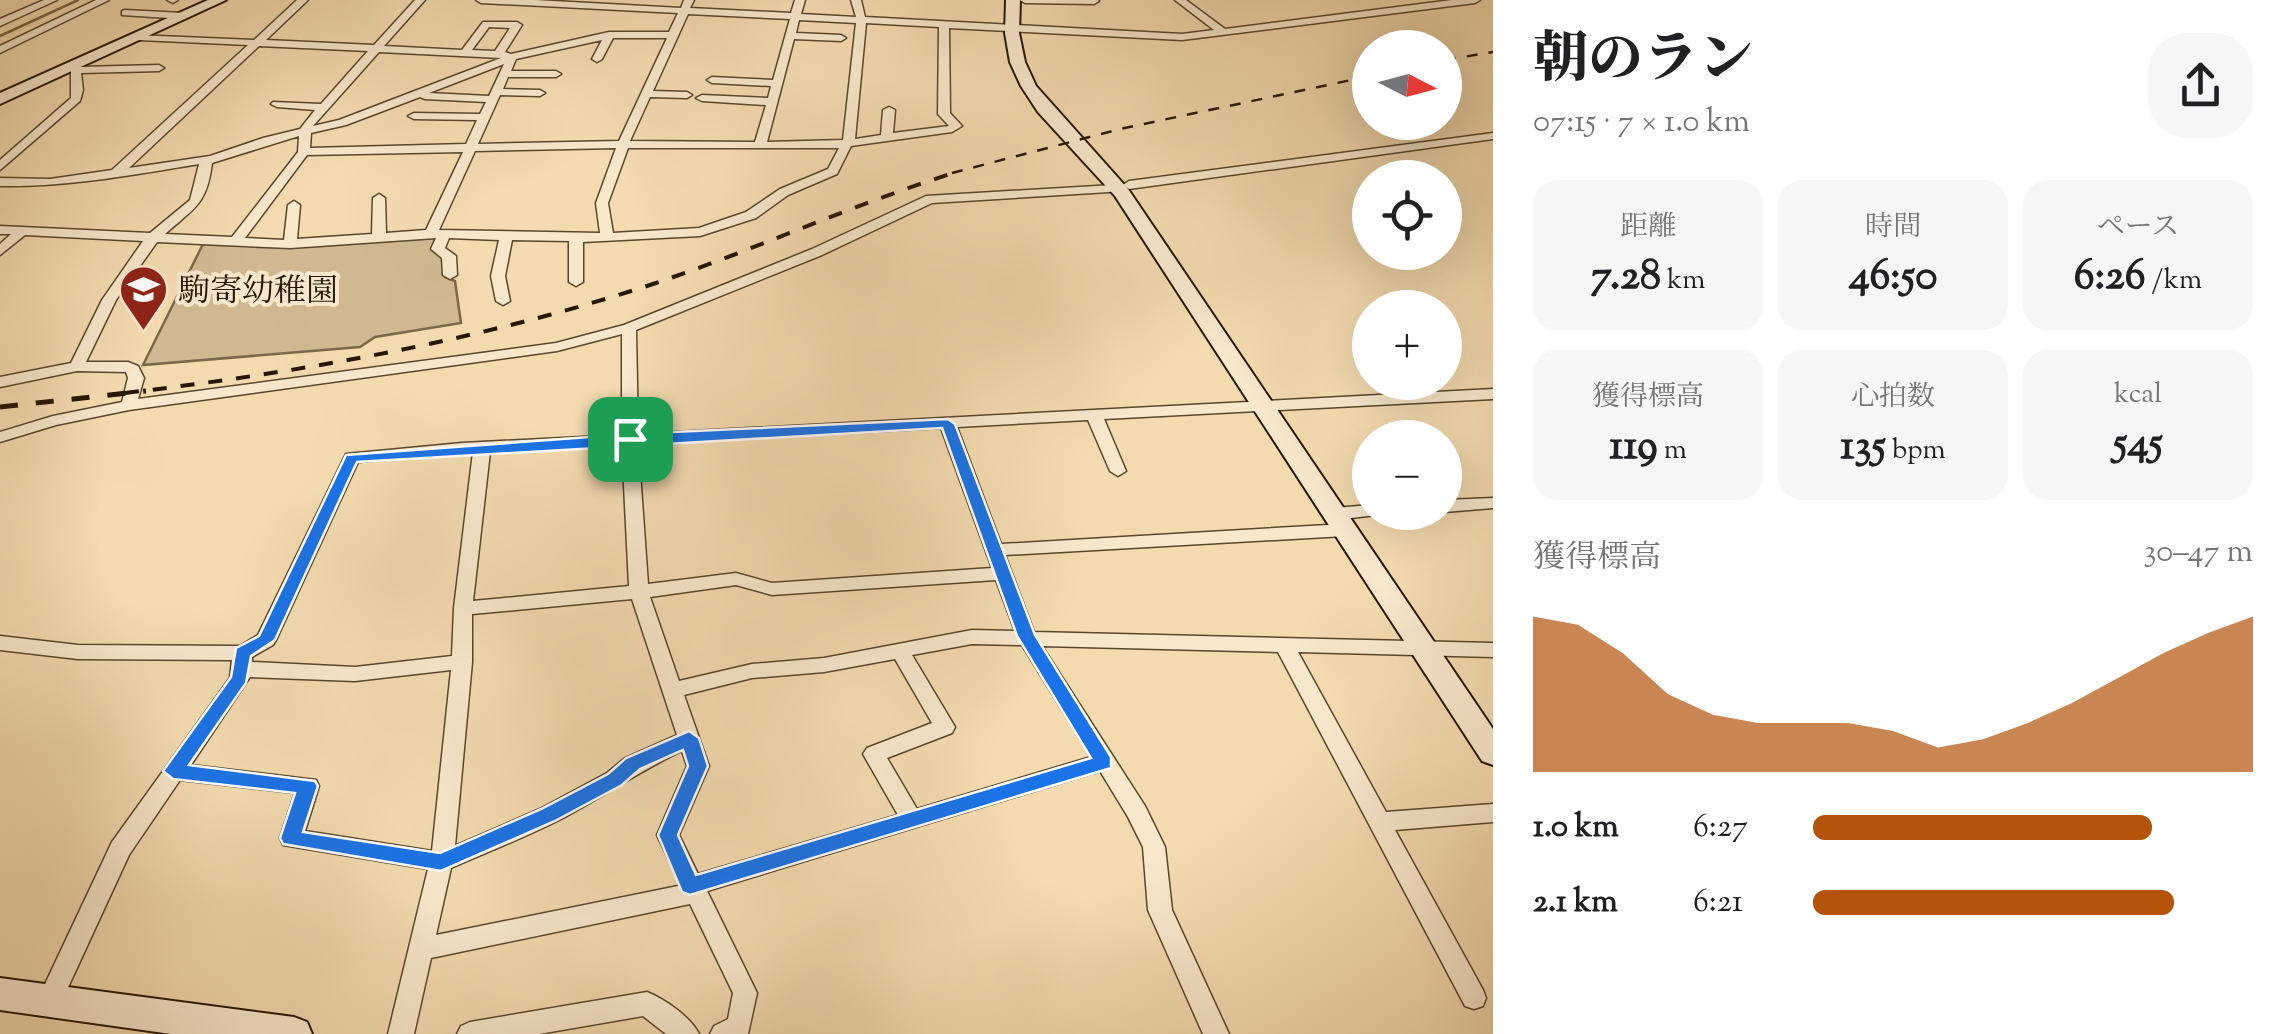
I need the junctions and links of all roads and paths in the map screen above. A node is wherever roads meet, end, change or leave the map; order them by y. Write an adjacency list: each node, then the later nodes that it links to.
1 (52, 0): 20 (street)
2 (104, 0): 38 (street)
3 (138, 0): 21 (street)
4 (219, 0): 21 (street)
5 (303, 0): 34 (street)
6 (420, 0): 37 (street)
7 (481, 0): 14 (street)
8 (800, 0): 22 (street)
9 (856, 0): 23 (street)
10 (1013, 0): 26 (street)
11 (1025, 0): 15 (street)
12 (1180, 0): 27 (street)
13 (1475, 0): 27 (street)
14 (538, 1): 16 (street)
15 (1094, 1)
16 (568, 2): 17 (street)
17 (592, 2): 18 (street)
18 (687, 5): 22 (street); 29 (street)
19 (0, 9): 20 (street)
20 (28, 10): 24 (street)
21 (184, 16): 32 (street)
22 (795, 16): 23 (street); 30 (street)
23 (861, 18): 25 (street); 67 (street)
24 (0, 23)
25 (944, 23): 26 (street); 65 (street)
26 (1010, 26): 31 (street); 98 (street)
27 (1225, 33): 31 (street)
28 (609, 35): 29 (street); 35 (street); 43 (street)
29 (674, 35): 52 (street)
30 (790, 36): 33 (street); 49 (street)
31 (1182, 36): 36 (street)
32 (139, 37): 34 (street); 44 (street)
33 (841, 38)
34 (258, 43): 37 (street); 73 (street)
35 (572, 43): 41 (street); 42 (street)
36 (1132, 46)
37 (376, 48): 39 (street); 59 (street)
38 (0, 50)
39 (465, 53): 40 (street); 40 (street)
40 (498, 54): 42 (street)
41 (566, 56)
42 (512, 57): 46 (street); 50 (street)
43 (596, 59)
44 (75, 68): 45 (street); 56 (street); 72 (street)
45 (159, 68)
46 (504, 74): 47 (street); 53 (street)
47 (556, 74)
48 (712, 80): 49 (street)
49 (776, 84): 57 (street)
50 (427, 92): 53 (street); 63 (street)
51 (540, 92): 53 (street)
52 (646, 94): 54 (street); 66 (street)
53 (494, 95): 62 (street)
54 (688, 95)
55 (702, 98): 57 (street)
56 (0, 99)
57 (771, 102): 68 (street)
58 (277, 104): 59 (street)
59 (323, 106): 63 (street)
60 (889, 110): 65 (street)
61 (414, 116): 62 (street)
62 (484, 117): 69 (street)
63 (304, 132): 70 (street); 71 (street)
64 (1493, 136): 75 (street)
65 (888, 139): 67 (street)
66 (623, 144): 68 (street); 69 (street); 82 (street)
67 (847, 144): 68 (street); 82 (street)
68 (760, 146)
69 (469, 148): 70 (street); 81 (street)
70 (304, 152): 87 (street)
71 (206, 160): 73 (street); 84 (street)
72 (0, 166)
73 (113, 176): 74 (street)
74 (0, 182)
75 (1128, 186)
76 (1109, 188): 93 (street)
77 (379, 198): 85 (street)
78 (294, 205): 88 (street)
79 (0, 230): 80 (street)
80 (21, 232): 84 (street); 89 (street)
81 (438, 234): 83 (street); 85 (street); 90 (street)
82 (607, 236): 86 (street)
83 (506, 237): 86 (street); 92 (street)
84 (153, 238): 87 (street); 94 (street)
85 (379, 238): 88 (street)
86 (576, 238): 91 (street)
87 (235, 242): 88 (street)
88 (290, 244)
89 (0, 251)
90 (450, 275)
91 (576, 282)
92 (503, 301)
93 (629, 328): 97 (street); 102 (street)
94 (77, 366): 95 (street); 97 (street)
95 (0, 382)
96 (1493, 394): 98 (street)
97 (130, 405): 101 (street)
98 (1265, 406): 99 (street); 108 (street)
99 (1094, 415): 100 (street); 104 (street)
100 (948, 424): 102 (street); 109 (street)
101 (0, 437)
102 (630, 439): 103 (street); 111 (street)
103 (482, 447): 112 (street); 119 (street)
104 (1118, 471)
105 (1493, 503): 106 (street)
106 (1462, 505)
107 (1352, 518): 108 (street)
108 (1340, 522): 109 (street); 116 (street)
109 (994, 550): 110 (street)
110 (1003, 573): 111 (street); 113 (street)
111 (640, 592): 112 (street); 121 (street)
112 (463, 608): 120 (street)
113 (1026, 636): 115 (street); 118 (street); 124 (street)
114 (0, 643): 119 (street)
115 (1283, 643): 116 (street); 128 (street)
116 (1420, 647): 117 (street); 123 (street)
117 (1493, 650)
118 (900, 651): 121 (street); 127 (street)
119 (242, 661): 120 (street); 125 (street)
120 (462, 662): 129 (street)
121 (674, 690): 122 (street)
122 (689, 738): 129 (street); 130 (street)
123 (1493, 753)
124 (1104, 762): 127 (street); 141 (street)
125 (173, 771): 129 (street); 134 (street)
126 (1493, 813): 128 (street)
127 (913, 821): 130 (street)
128 (1379, 822): 133 (street)
129 (441, 862): 131 (street)
130 (692, 889): 131 (street); 140 (street)
131 (420, 950): 137 (street)
132 (0, 994): 134 (street)
133 (1474, 998)
134 (50, 999): 136 (street)
135 (553, 1027): 138 (street); 139 (street)
136 (294, 1034)
137 (400, 1034)
138 (470, 1034)
139 (686, 1034)
140 (723, 1034)
141 (1216, 1034)

